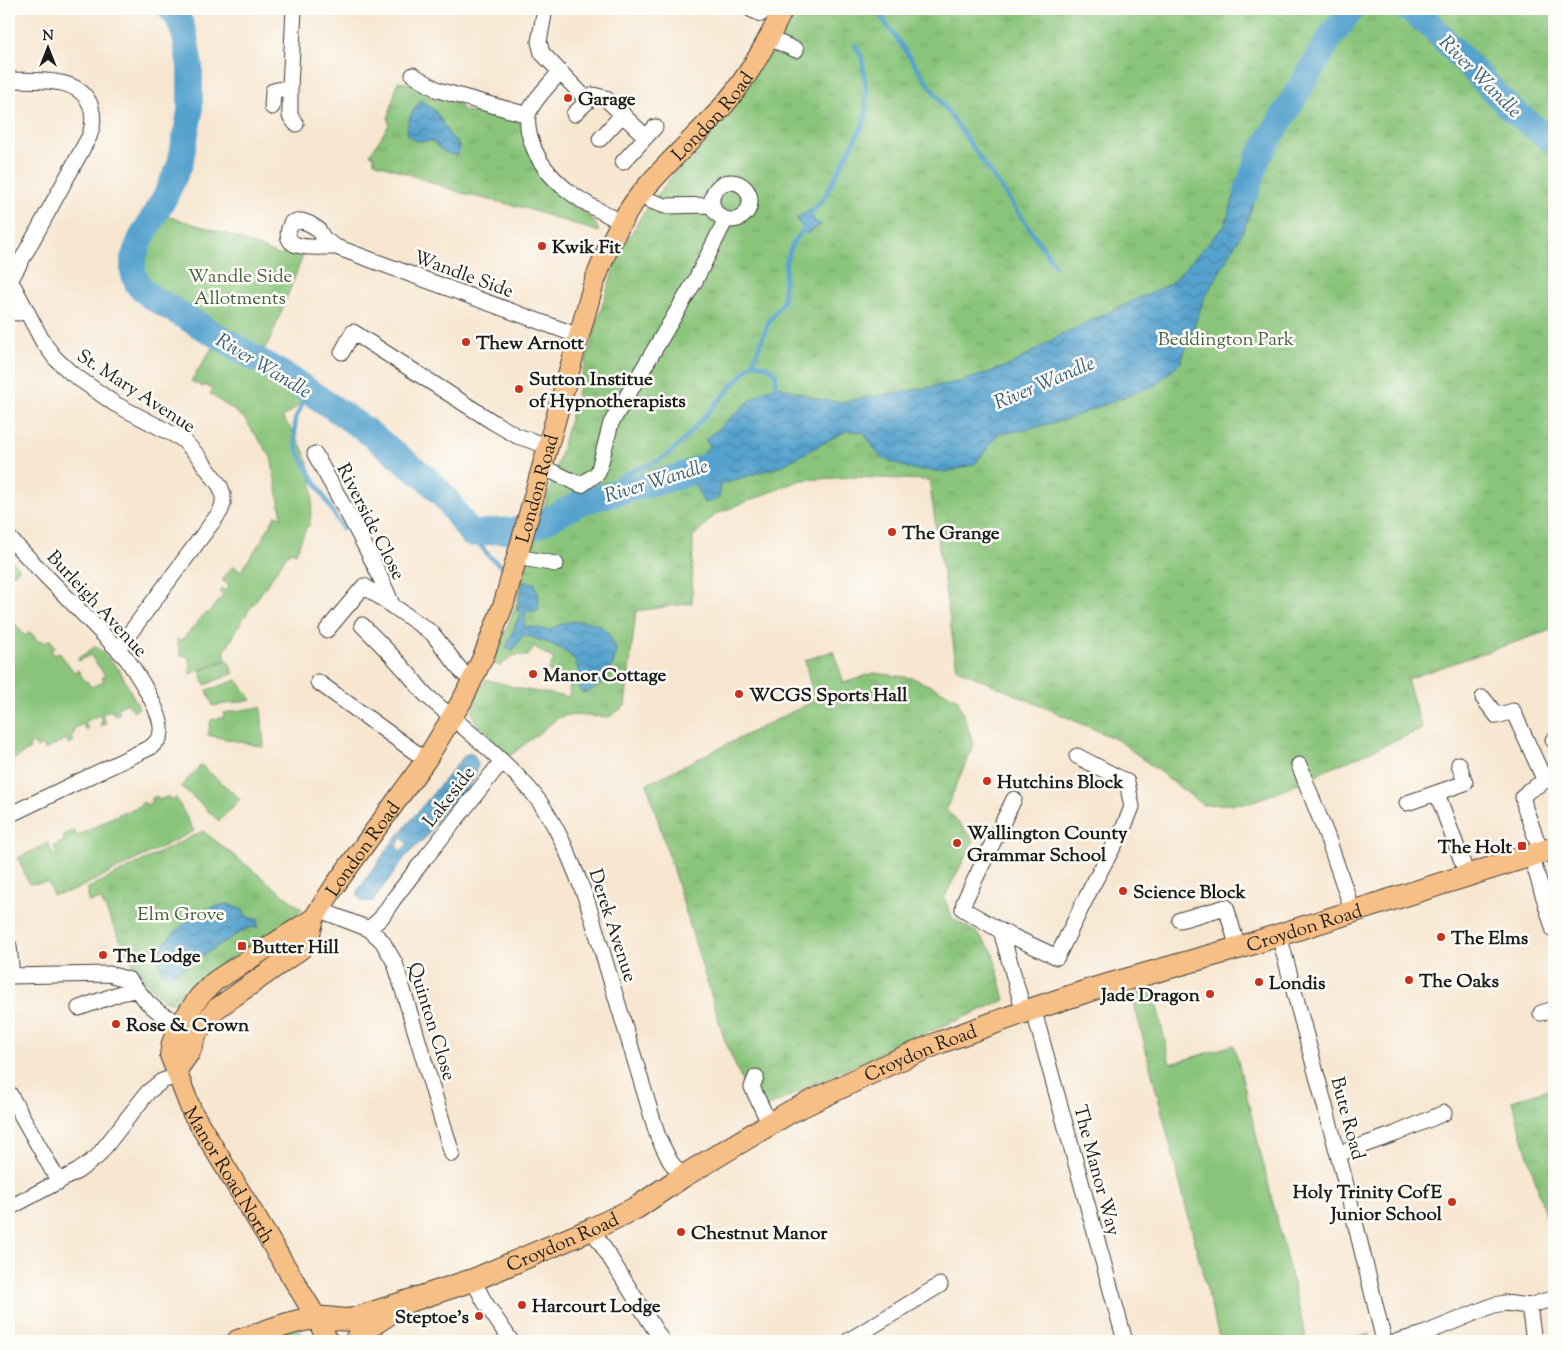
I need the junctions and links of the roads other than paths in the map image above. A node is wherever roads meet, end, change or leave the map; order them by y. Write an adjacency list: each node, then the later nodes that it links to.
1 (294, 9): 9 (street)
2 (545, 9): 6 (street)
3 (783, 9): 4 (main road, London Road)
4 (769, 38): 5 (street); 18 (main road, London Road)
5 (796, 50)
6 (560, 73): 10 (street); 14 (street)
7 (413, 75): 14 (street)
8 (9, 80): 23 (street)
9 (290, 86): 11 (street); 15 (street)
10 (588, 101): 12 (street); 13 (street)
11 (272, 107)
12 (574, 114)
13 (622, 114): 16 (street); 17 (street)
14 (528, 115): 21 (street)
15 (296, 124)
16 (600, 139)
17 (623, 162)
18 (642, 193): 19 (street); 21 (main road, London Road)
19 (712, 205): 20 (street); 20 (street)
20 (726, 219): 30 (street)
21 (622, 222): 26 (main road, London Road)
22 (336, 247): 26 (street, Wandle Side)
23 (9, 284): 24 (street, St. Mary Avenue)
24 (26, 310): 25 (street); 37 (street, St. Mary Avenue)
25 (9, 312)
26 (579, 336): 28 (main road, London Road)
27 (342, 352): 28 (street)
28 (548, 446): 30 (main road, London Road)
29 (315, 454): 34 (street, Riverside Close)
30 (541, 470): 33 (main road, London Road)
31 (9, 538): 37 (street, Burleigh Avenue)
32 (556, 564): 33 (street)
33 (515, 566): 38 (main road, London Road)
34 (393, 607): 36 (street, Riverside Close); 38 (street, Riverside Close)
35 (362, 624): 41 (street, Derek Avenue)
36 (327, 630)
37 (118, 649): 50 (street, Burleigh Avenue)
38 (473, 680): 41 (main road, London Road)
39 (321, 690): 44 (street)
40 (1483, 698): 51 (street)
41 (452, 717): 42 (street, Derek Avenue); 44 (main road, London Road)
42 (497, 756): 56 (street, Lakeside); 74 (street, Derek Avenue)
43 (1077, 756): 57 (street)
44 (426, 760): 54 (main road, London Road)
45 (1459, 764): 47 (street)
46 (1299, 765): 53 (street)
47 (1437, 793): 49 (street); 52 (street)
48 (1014, 799): 57 (street)
49 (1407, 804)
50 (9, 815)
51 (1542, 851): 52 (highway, Croydon Road); 58 (street)
52 (1466, 876): 53 (highway, Croydon Road)
53 (1353, 912): 59 (highway, Croydon Road)
54 (317, 914): 56 (street, Quinton Close); 66 (main road, London Road)
55 (1180, 920): 61 (street)
56 (369, 929): 72 (street, Quinton Close)
57 (1001, 931): 65 (street, The Manor Way)
58 (1554, 931)
59 (1279, 935): 61 (highway, Croydon Road); 73 (street, Bute Road)
60 (9, 946): 62 (street)
61 (1238, 948): 65 (highway, Croydon Road)
62 (10, 976): 63 (street)
63 (136, 990): 64 (street); 66 (street)
64 (79, 1008)
65 (1028, 1010): 71 (highway, Croydon Road); 90 (street, The Manor Way)
66 (189, 1029): 67 (main road, Manor Road North)
67 (177, 1073): 75 (street); 83 (main road, Manor Road North)
68 (756, 1077): 71 (street)
69 (9, 1093): 75 (street)
70 (1444, 1113): 73 (street)
71 (769, 1124): 74 (highway, Croydon Road)
72 (452, 1154)
73 (1338, 1154): 91 (street, Bute Road)
74 (682, 1177): 77 (highway, Croydon Road)
75 (59, 1182): 76 (street)
76 (9, 1208)
77 (592, 1229): 78 (highway, Croydon Road); 88 (street)
78 (473, 1280): 81 (highway, Croydon Road); 87 (street)
79 (940, 1284): 89 (street)
80 (1554, 1298): 82 (street)
81 (395, 1306): 83 (highway, Croydon Road); 86 (highway)
82 (1530, 1306): 92 (street); 93 (street)
83 (316, 1318): 84 (highway); 85 (main road, Manor Road North)
84 (238, 1341)
85 (328, 1341)
86 (355, 1341)
87 (512, 1341)
88 (662, 1341)
89 (848, 1341)
90 (1125, 1341)
91 (1384, 1341)
92 (1398, 1341)
93 (1534, 1341)

